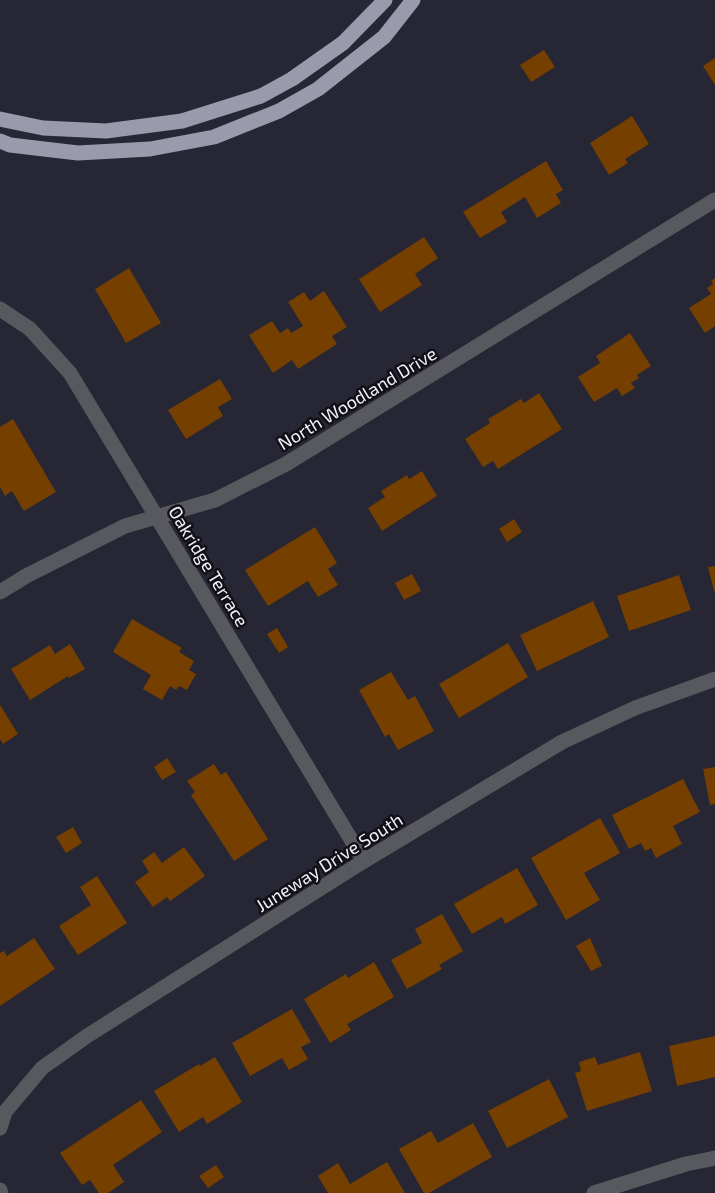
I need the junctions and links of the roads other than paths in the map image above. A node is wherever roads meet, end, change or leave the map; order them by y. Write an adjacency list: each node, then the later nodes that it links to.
1 (385, 0): 3 (highway)
2 (413, 0): 4 (highway)
3 (0, 119)
4 (0, 141)
5 (715, 200): 7 (street, North Woodland Drive)
6 (0, 309): 7 (street, Oakridge Terrace)
7 (158, 517): 8 (street, North Woodland Drive); 10 (street, Oakridge Terrace)
8 (0, 592)
9 (715, 678): 10 (street, Juneway Drive South)
10 (364, 861): 11 (street, Juneway Drive South)
11 (0, 1128)
12 (715, 1158): 13 (street)
13 (594, 1193)

